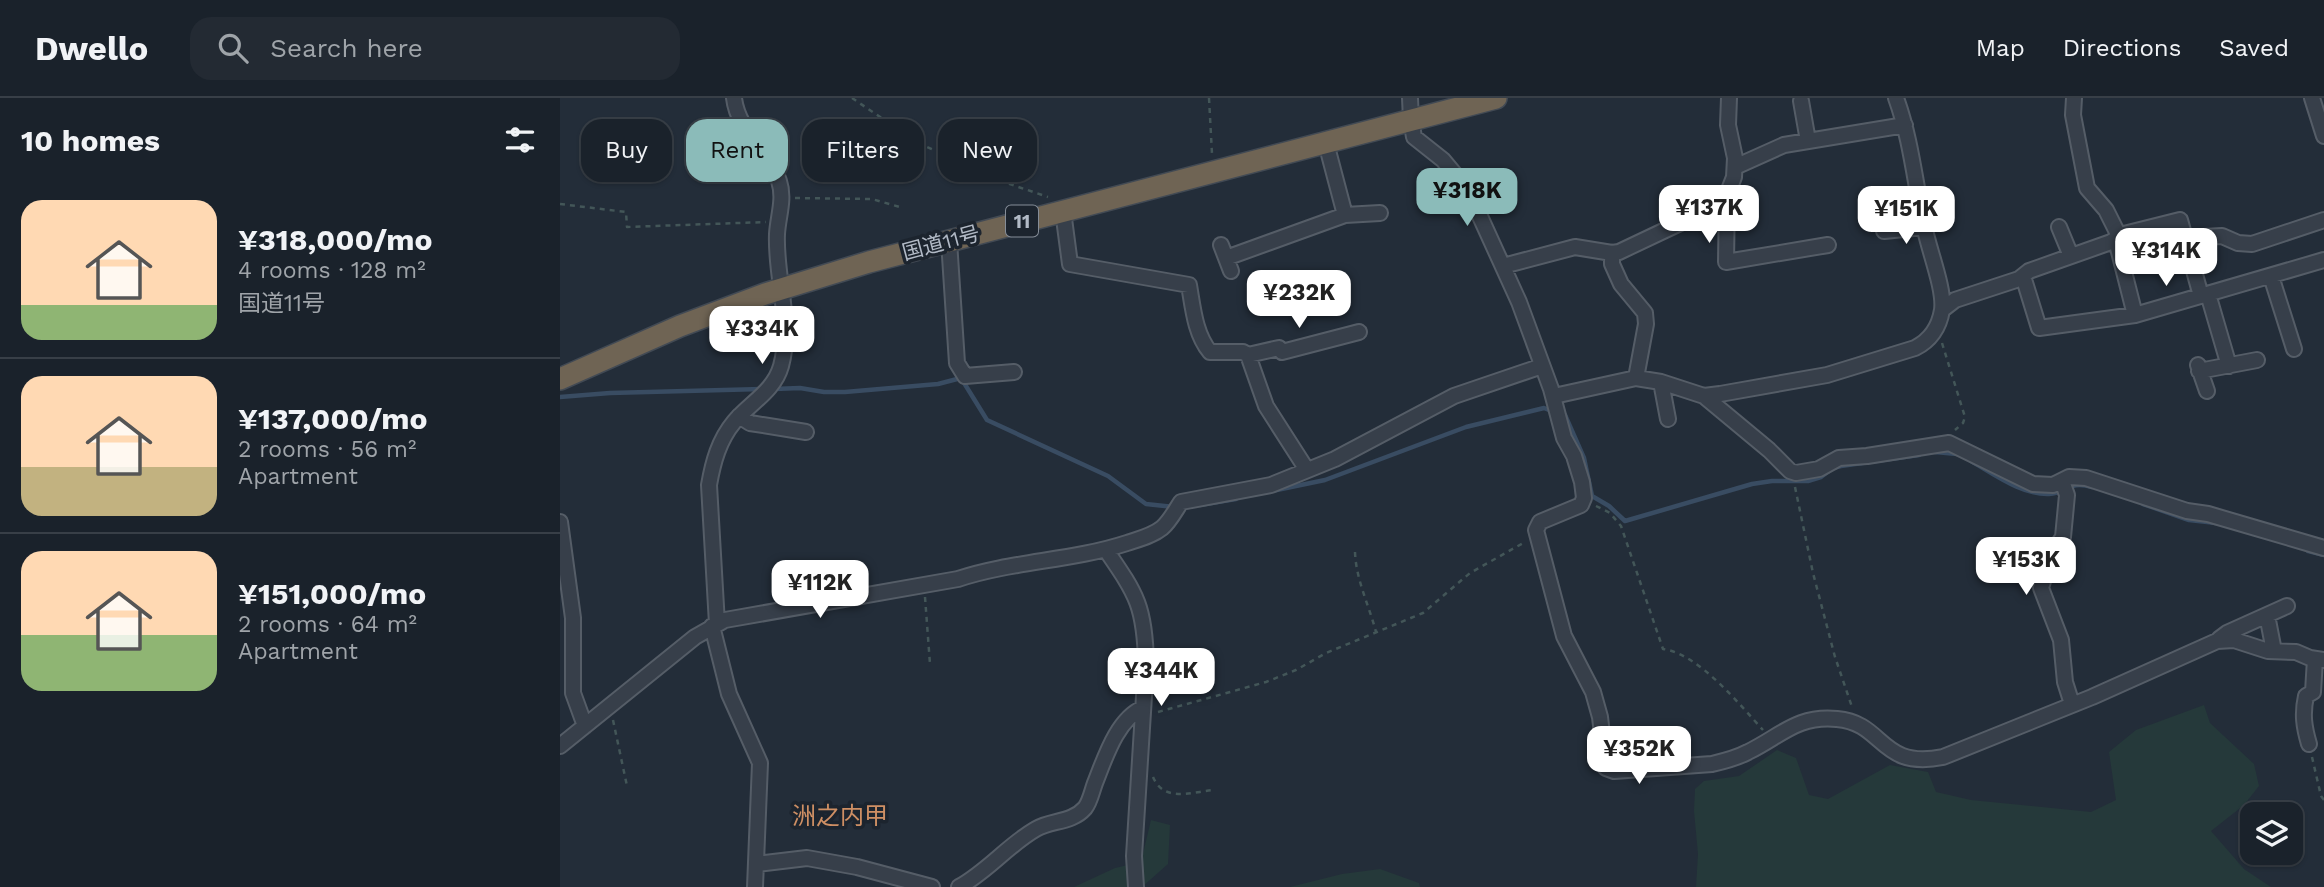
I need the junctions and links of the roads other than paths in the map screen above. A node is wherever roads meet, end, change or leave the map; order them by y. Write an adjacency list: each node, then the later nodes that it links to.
1 (719, 98): 9 (street)
2 (1410, 98): 10 (street)
3 (1496, 98): 10 (highway, 国道11号 / 11)
4 (1729, 98): 15 (street)
5 (1896, 98): 11 (street)
6 (2074, 98): 24 (street)
7 (2312, 98): 12 (street)
8 (1801, 101): 13 (street)
9 (735, 102): 35 (street)
10 (1410, 120): 14 (highway, 国道11号 / 11); 32 (street)
11 (1905, 125): 13 (street); 21 (street)
12 (2324, 136)
13 (1808, 141): 15 (street)
14 (1326, 142): 17 (highway, 国道11号 / 11); 18 (street)
15 (1735, 167): 16 (street)
16 (1727, 209): 27 (street); 28 (street)
17 (1063, 211): 26 (highway, 国道11号 / 11); 41 (street)
18 (1345, 215): 19 (street); 30 (street)
19 (1380, 215)
20 (2324, 220): 25 (street)
21 (1924, 227): 23 (street); 37 (street)
22 (2059, 227): 29 (street)
23 (1884, 231)
24 (2117, 238): 25 (street); 29 (street); 38 (street)
25 (2186, 238): 36 (street)
26 (949, 241): 35 (highway, 国道11号 / 11); 45 (street)
27 (1828, 245)
28 (1612, 253): 32 (street); 46 (street)
29 (2071, 256): 33 (street)
30 (1226, 258)
31 (2324, 260): 34 (street)
32 (1503, 266): 43 (street)
33 (2024, 276): 37 (street); 38 (street)
34 (2271, 276): 36 (street); 40 (street)
35 (781, 289): 47 (highway, 国道11号 / 11); 52 (street)
36 (2205, 295): 38 (street); 44 (street)
37 (1942, 310): 51 (street)
38 (2135, 315)
39 (1359, 332): 41 (street)
40 (2294, 349)
41 (1248, 355): 55 (street)
42 (2257, 360): 44 (street)
43 (1542, 366): 50 (street); 55 (street)
44 (2229, 366): 49 (street)
45 (1014, 372)
46 (1636, 378): 48 (street); 50 (street)
47 (560, 379)
48 (1661, 383): 51 (street); 53 (street)
49 (2207, 391)
50 (1553, 396): 67 (street)
51 (1704, 396): 56 (street)
52 (739, 416): 54 (street); 63 (street)
53 (1668, 419)
54 (806, 432)
55 (1307, 470): 59 (street)
56 (2062, 481): 58 (street); 67 (street)
57 (560, 522): 60 (street)
58 (2324, 548)
59 (1106, 550): 63 (street); 68 (street)
60 (562, 556): 69 (street)
61 (2287, 606): 62 (street)
62 (2267, 615): 64 (street); 65 (street)
63 (715, 625): 69 (street); 72 (street)
64 (2217, 641): 65 (street); 67 (street)
65 (2274, 651): 66 (street)
66 (2319, 659): 70 (street)
67 (2072, 704)
68 (1143, 712): 75 (street); 76 (street)
69 (585, 726): 71 (street)
70 (2309, 744)
71 (560, 746)
72 (756, 875): 73 (street); 74 (street)
73 (742, 887)
74 (932, 887)
75 (958, 887)
76 (1136, 887)

